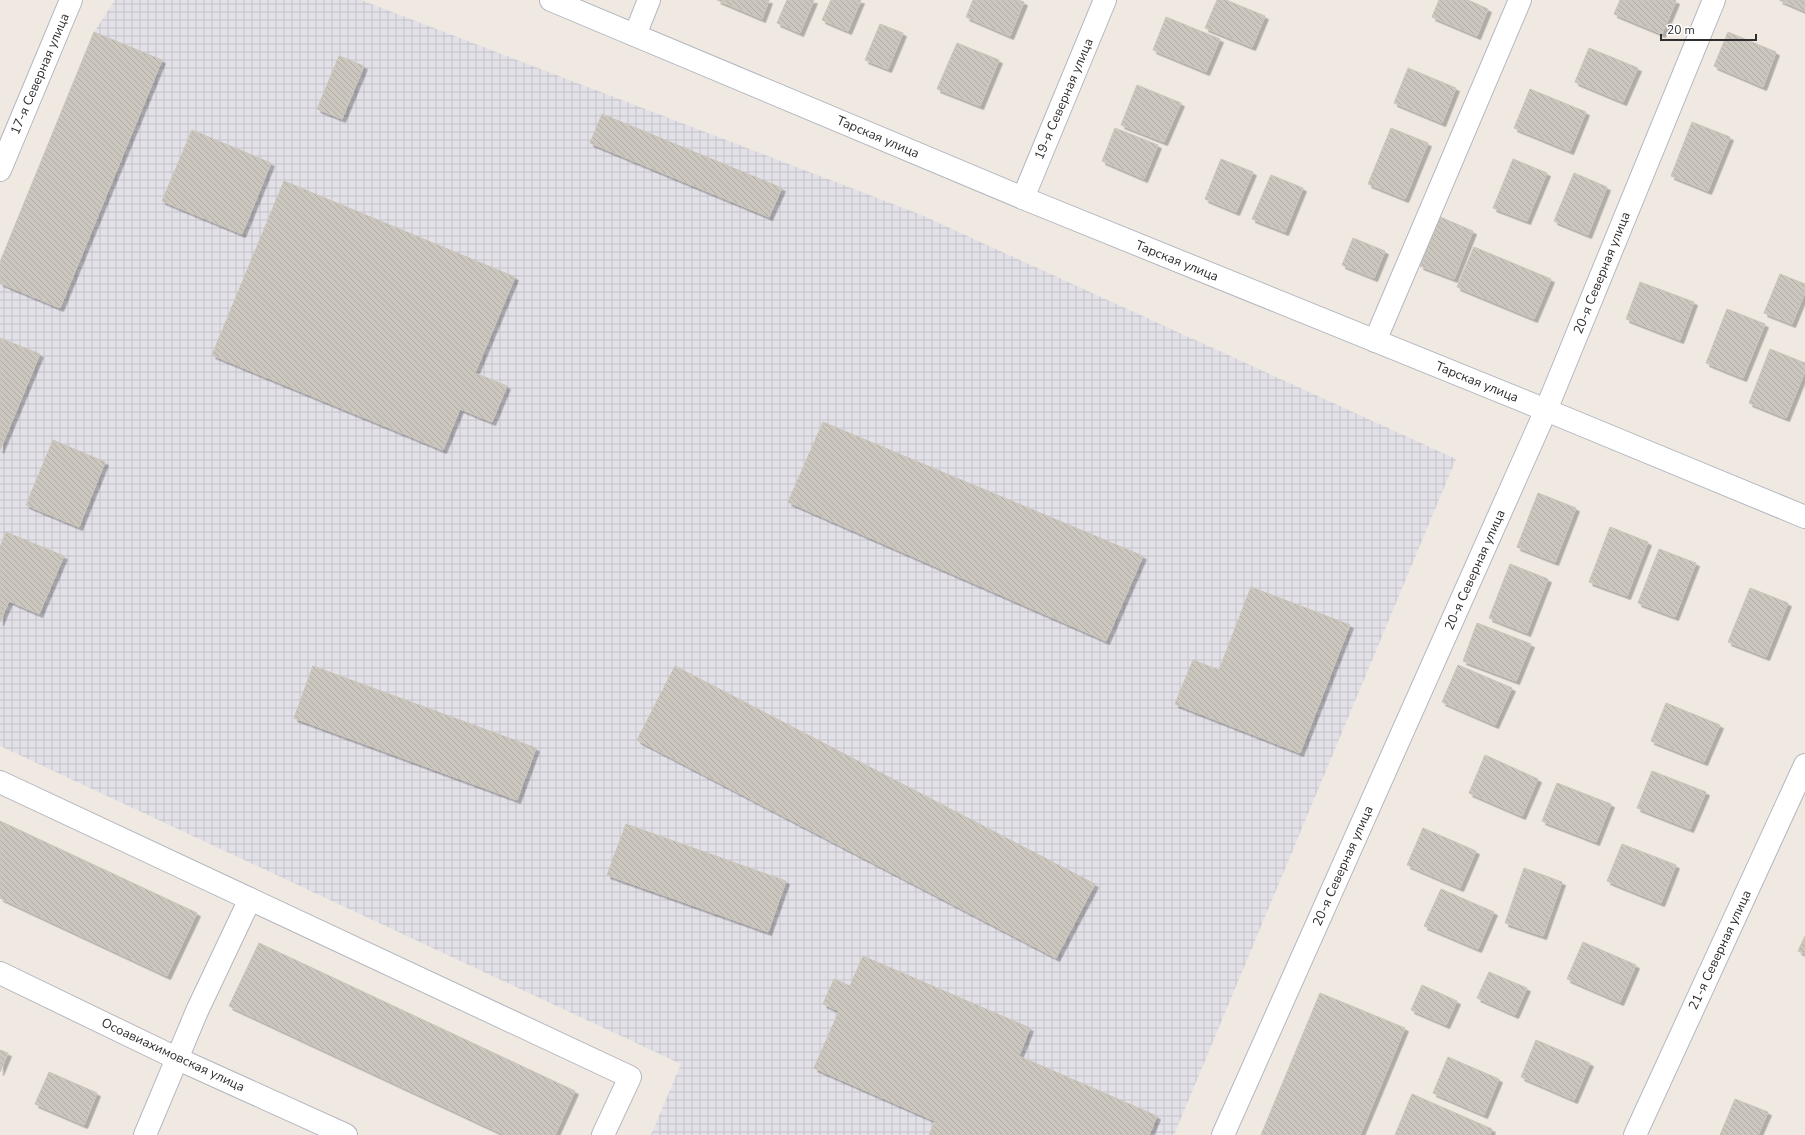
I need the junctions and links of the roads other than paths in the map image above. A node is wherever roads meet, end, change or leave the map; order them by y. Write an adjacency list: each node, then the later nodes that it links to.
1 (71, 0): 8 (street, 17-я Северная улица)
2 (551, 0): 7 (street, Тарская улица)
3 (649, 0): 7 (street)
4 (1105, 0): 9 (street, 19-я Северная улица)
5 (1520, 0): 10 (street)
6 (1714, 0): 11 (street, 20-я Северная улица)
7 (635, 35): 9 (street, Тарская улица)
8 (0, 170)
9 (1023, 198): 10 (street, Тарская улица)
10 (1374, 342): 11 (street, Тарская улица)
11 (1546, 410): 12 (street, Тарская улица); 21 (street, 20-я Северная улица)
12 (1805, 517)
13 (1805, 765): 22 (street, 21-я Северная улица)
14 (0, 782): 15 (street)
15 (250, 899): 17 (street); 20 (street)
16 (0, 973): 17 (street, Осоавиахимовская улица)
17 (178, 1059): 18 (street); 19 (street, Осоавиахимовская улица)
18 (145, 1135)
19 (346, 1135)
20 (603, 1135)
21 (1223, 1135)
22 (1635, 1135)

